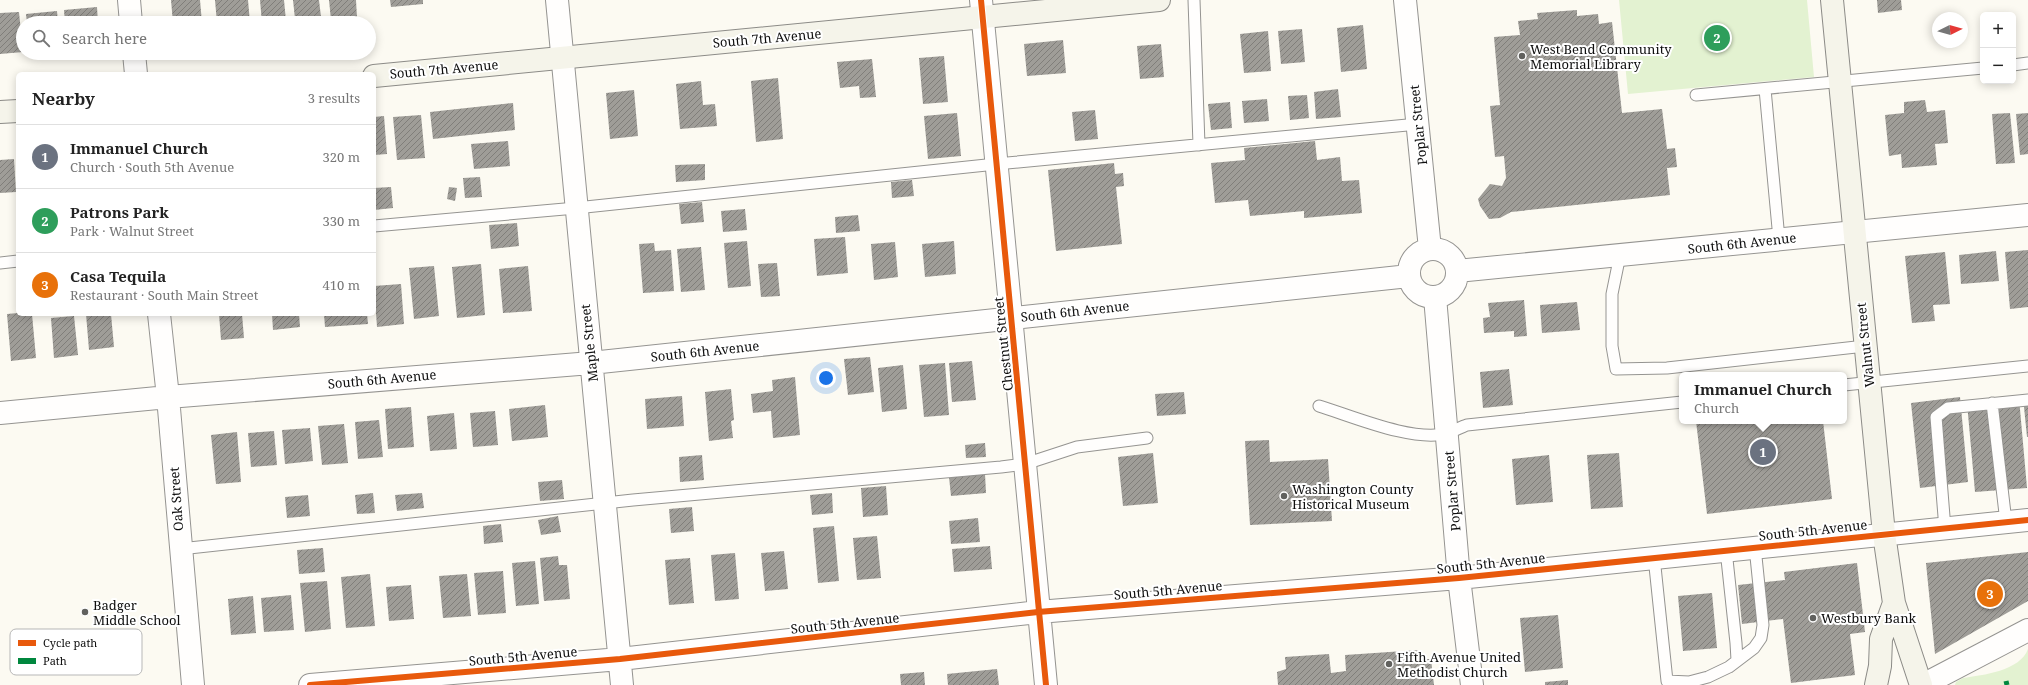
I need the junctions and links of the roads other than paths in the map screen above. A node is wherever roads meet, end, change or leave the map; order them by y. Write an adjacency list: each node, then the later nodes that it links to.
1 (129, 0): 8 (street)
2 (557, 0): 9 (street, Maple Street)
3 (1159, 0): 7 (street, South 7th Avenue)
4 (1194, 0): 22 (lane)
5 (1405, 0): 21 (street, Poplar Street)
6 (1832, 0): 16 (street, Walnut Street)
7 (982, 9): 9 (street, South 7th Avenue); 23 (street, Chestnut Street)
8 (130, 16)
9 (562, 57): 15 (street, South 7th Avenue); 24 (street, Maple Street)
10 (135, 60): 14 (street)
11 (2028, 63): 12 (lane)
12 (2016, 65)
13 (1980, 68): 16 (lane)
14 (136, 72)
15 (376, 76)
16 (1840, 82): 17 (lane); 27 (street, Walnut Street)
17 (1765, 89): 18 (lane); 28 (lane)
18 (1696, 95)
19 (16, 110): 20 (street)
20 (0, 112)
21 (1418, 124): 22 (lane); 29 (street, Poplar Street)
22 (1199, 145): 23 (lane)
23 (996, 164): 24 (lane); 37 (street, Chestnut Street)
24 (576, 208): 26 (lane); 39 (street, Maple Street)
25 (2028, 215): 27 (street, South 6th Avenue)
26 (376, 226)
27 (1854, 232): 28 (street, South 6th Avenue); 38 (street, Walnut Street)
28 (1779, 239): 30 (street, South 6th Avenue)
29 (1430, 249): 33 (street); 34 (street)
30 (1620, 255): 33 (street, South 6th Avenue); 38 (lane)
31 (16, 261): 32 (lane)
32 (0, 263)
33 (1457, 271): 35 (street)
34 (1409, 276): 35 (street); 37 (street, South 6th Avenue)
35 (1435, 297): 49 (street, Poplar Street)
36 (160, 316): 43 (street, Oak Street)
37 (1011, 317): 39 (street, South 6th Avenue); 51 (street, Chestnut Street)
38 (1865, 346): 41 (street, Walnut Street)
39 (591, 363): 43 (street, South 6th Avenue); 52 (street, Maple Street)
40 (2028, 366): 41 (lane)
41 (1869, 382): 42 (lane); 56 (street, Walnut Street)
42 (1847, 385)
43 (168, 396): 48 (street, South 6th Avenue); 58 (street, Oak Street)
44 (2028, 400): 46 (lane)
45 (1679, 402): 49 (lane)
46 (1992, 403): 54 (lane); 55 (lane)
47 (1319, 406): 49 (lane)
48 (0, 413)
49 (1447, 434): 61 (street, Poplar Street)
50 (1147, 438): 51 (lane)
51 (1025, 464): 52 (lane); 63 (street, Chestnut Street)
52 (605, 503): 58 (lane); 65 (street, Maple Street)
53 (2028, 520): 54 (street, South 5th Avenue)
54 (2006, 522): 55 (street, South 5th Avenue)
55 (1945, 529): 56 (street, South 5th Avenue)
56 (1884, 534): 57 (street, South 5th Avenue); 62 (street, Walnut Street)
57 (1755, 547): 59 (street, South 5th Avenue); 66 (lane)
58 (180, 549): 67 (street, Oak Street)
59 (1726, 550): 60 (street, South 5th Avenue); 66 (lane)
60 (1654, 558): 61 (street, South 5th Avenue); 66 (lane)
61 (1459, 578): 63 (street, South 5th Avenue); 71 (street, Poplar Street)
62 (1894, 603): 72 (street); 73 (street, Walnut Street)
63 (1038, 612): 65 (street, South 5th Avenue); 70 (street, Chestnut Street)
64 (2028, 630): 73 (street)
65 (620, 659): 68 (street, South 5th Avenue); 69 (street, Maple Street)
66 (1737, 660)
67 (193, 685)
68 (310, 685)
69 (622, 685)
70 (1046, 685)
71 (1472, 685)
72 (1876, 685)
73 (1922, 685)

